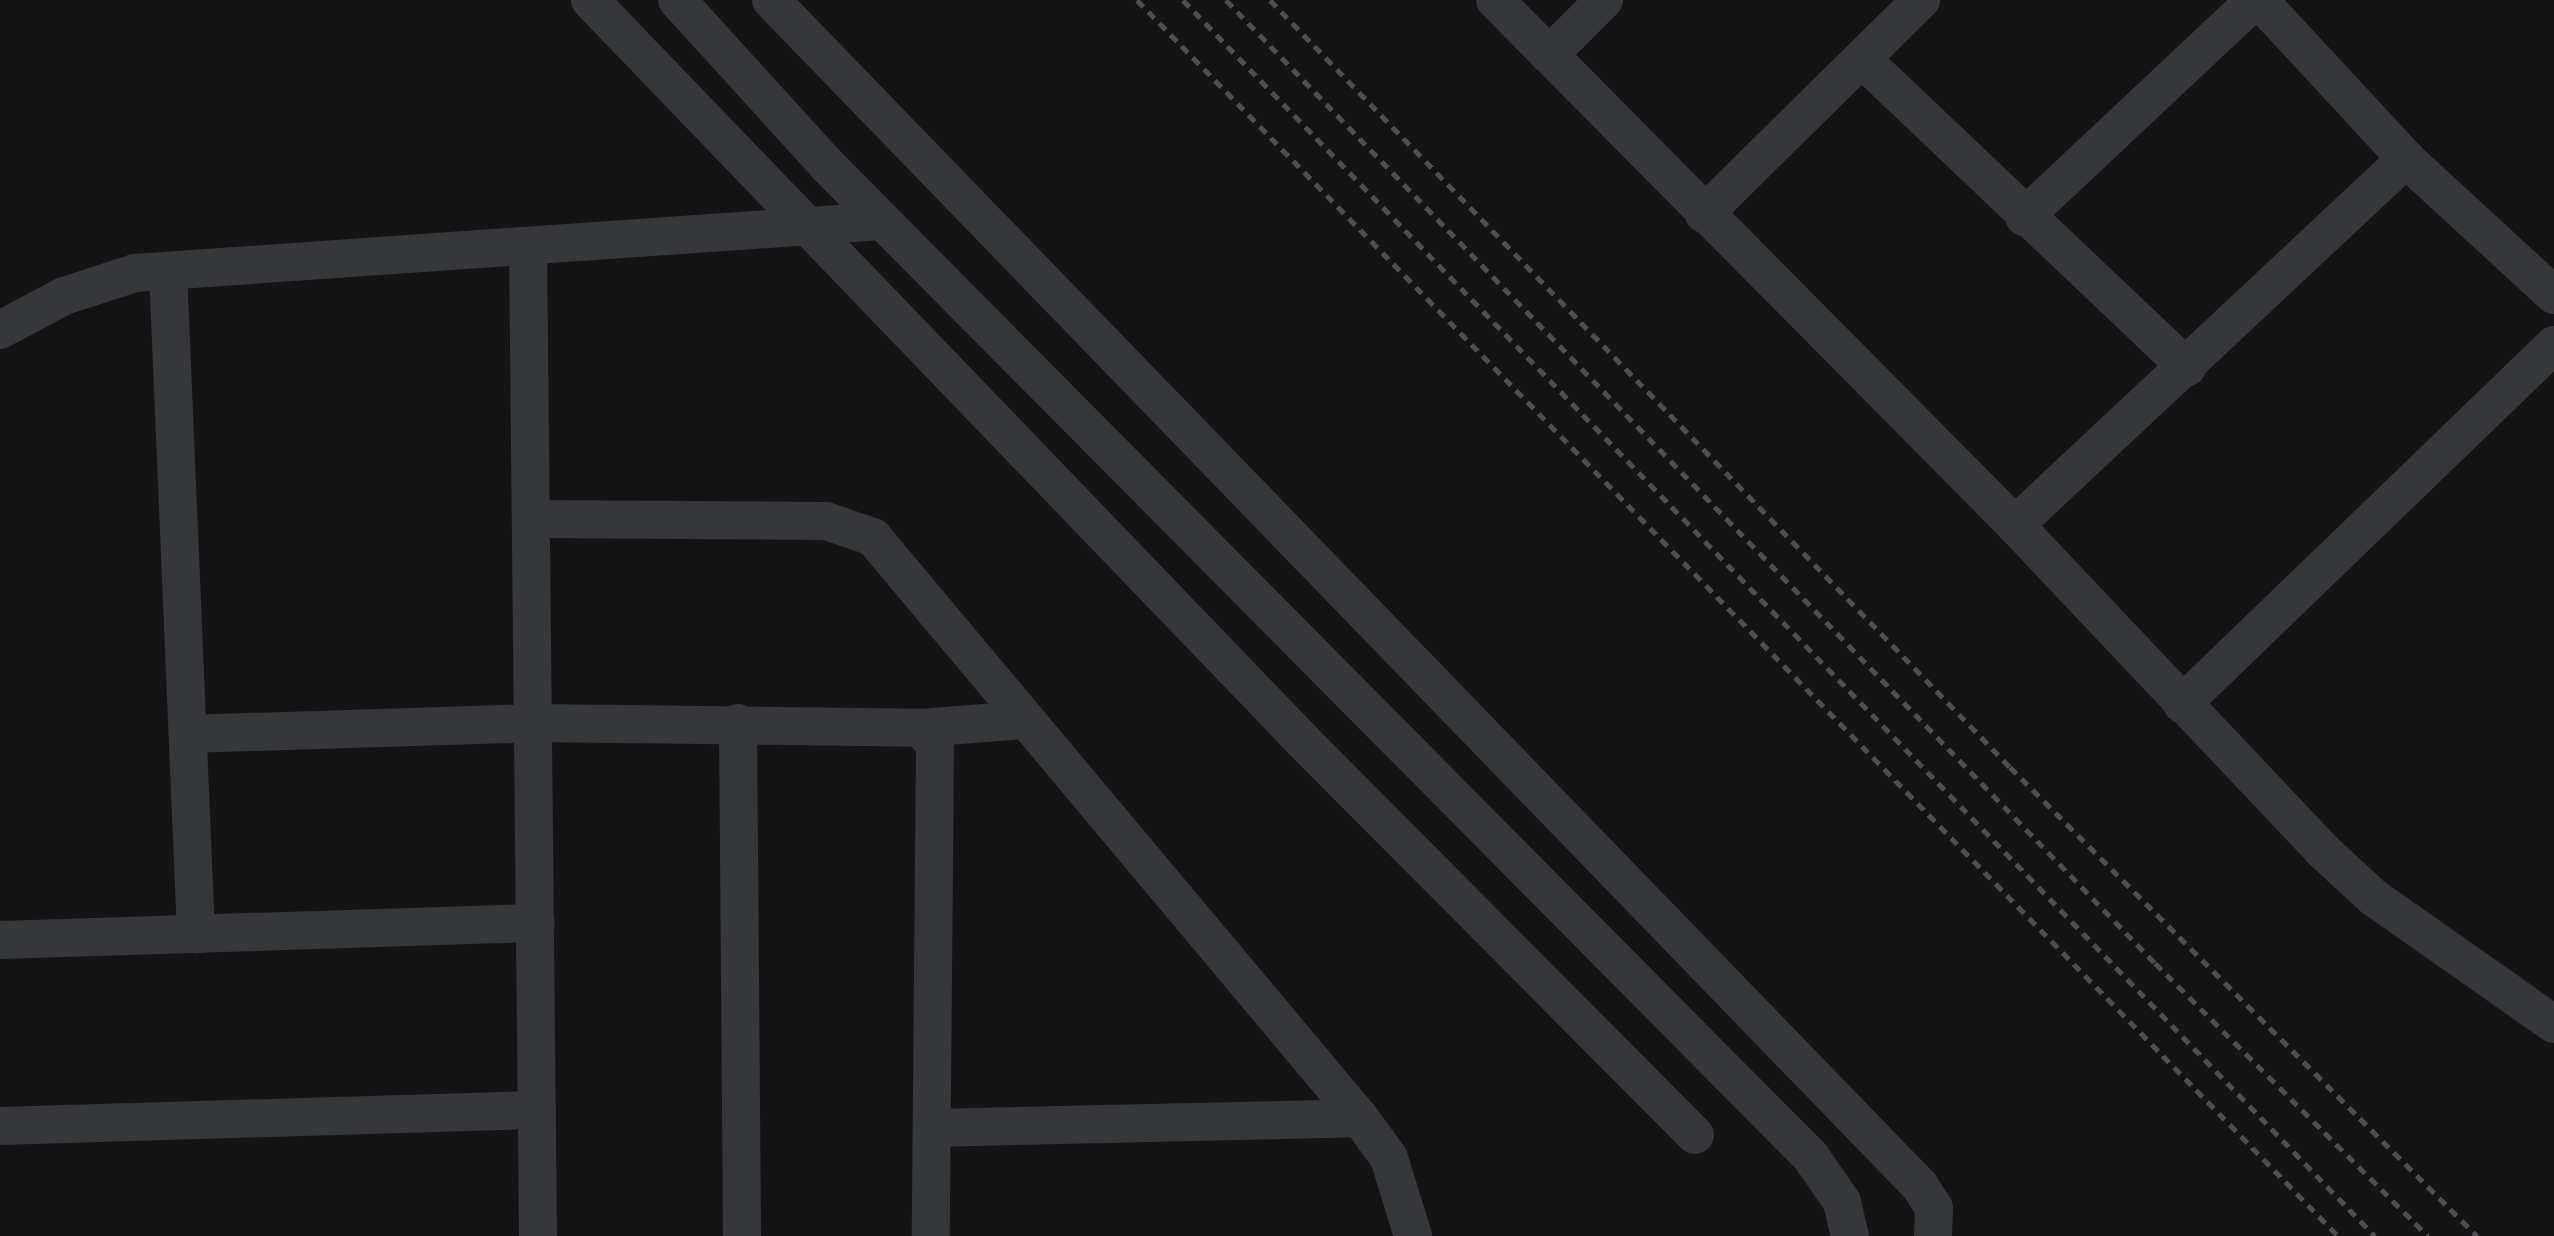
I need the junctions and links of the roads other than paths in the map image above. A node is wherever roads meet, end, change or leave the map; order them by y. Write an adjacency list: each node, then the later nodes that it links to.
1 (590, 0): 14 (street)
2 (677, 0): 13 (street)
3 (771, 0): 43 (street)
4 (1495, 0): 8 (street)
5 (1604, 0): 8 (street)
6 (1921, 0): 9 (street)
7 (2257, 0): 10 (street); 12 (street)
8 (1549, 54): 11 (street)
9 (1862, 59): 11 (street); 12 (street)
10 (2406, 159): 17 (street); 20 (street)
11 (1704, 214): 22 (street)
12 (2024, 217): 20 (street)
13 (882, 220): 14 (street); 42 (street)
14 (811, 228): 15 (street); 37 (street)
15 (528, 246): 16 (street); 21 (street)
16 (168, 271): 18 (street); 28 (street)
17 (2554, 295)
18 (0, 330)
19 (2554, 345): 23 (street)
20 (2187, 367): 22 (street)
21 (533, 519): 24 (street); 25 (street)
22 (2015, 525): 23 (street)
23 (2182, 704): 32 (street)
24 (1023, 719): 27 (street); 34 (street)
25 (536, 723): 26 (street); 28 (street); 29 (street)
26 (738, 723): 27 (street); 39 (street)
27 (921, 728): 36 (street)
28 (187, 734): 30 (street)
29 (536, 923): 30 (street); 33 (street)
30 (196, 934): 31 (street)
31 (0, 940)
32 (2554, 1024)
33 (537, 1110): 35 (street); 38 (street)
34 (1360, 1118): 36 (street); 41 (street)
35 (0, 1126)
36 (932, 1128): 40 (street)
37 (1695, 1135)
38 (538, 1236)
39 (742, 1236)
40 (931, 1236)
41 (1413, 1236)
42 (1850, 1236)
43 (1933, 1236)

